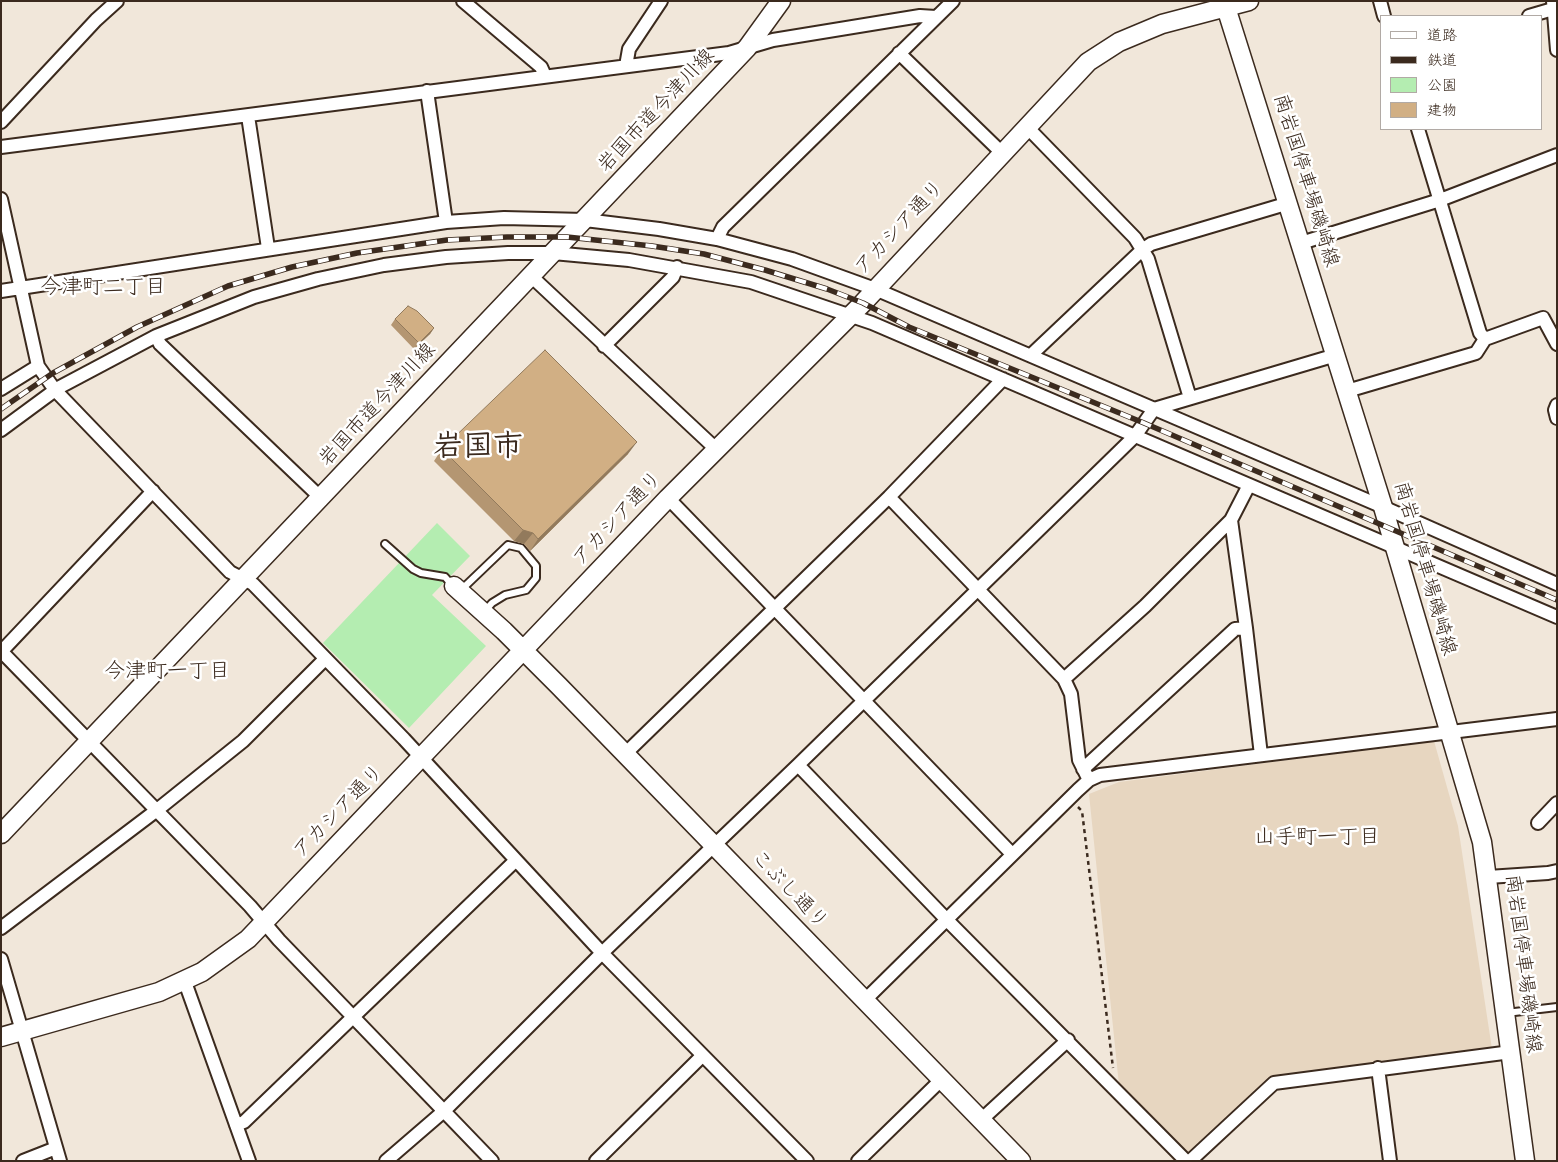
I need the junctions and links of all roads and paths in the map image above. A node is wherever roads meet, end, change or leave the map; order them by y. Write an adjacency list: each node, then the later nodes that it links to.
1 (117, 1): 20 (street)
2 (463, 1): 17 (street)
3 (661, 1): 16 (street)
4 (781, 1): 13 (street, 岩国市道今津川線)
5 (953, 1): 12 (street)
6 (1249, 1): 8 (street, アカシア通り)
7 (1380, 1): 10 (street)
8 (1225, 4): 21 (street, アカシア通り); 28 (street, 南岩国停車場磯崎線)
9 (1553, 5): 11 (street); 14 (street)
10 (1384, 15)
11 (1531, 15)
12 (936, 17): 13 (street); 15 (street)
13 (747, 48): 16 (street); 29 (street, 岩国市道今津川線)
14 (1557, 50)
15 (899, 53): 24 (street); 31 (street)
16 (626, 66): 17 (street)
17 (545, 76): 18 (street)
18 (427, 91): 19 (street); 30 (street)
19 (248, 116): 23 (street); 33 (street)
20 (1, 122)
21 (1026, 126): 24 (street, アカシア通り); 34 (street)
22 (1418, 130): 27 (street)
23 (1, 147)
24 (1002, 153): 39 (street, アカシア通り)
25 (1557, 155): 27 (street)
26 (1, 199): 38 (street)
27 (1440, 200): 32 (street); 43 (street)
28 (1290, 203): 32 (street, 南岩国停車場磯崎線); 34 (street)
29 (585, 220): 30 (street); 31 (street); 35 (street, 岩国市道今津川線)
30 (446, 222): 33 (street)
31 (718, 239): 39 (street)
32 (1301, 243): 47 (street, 南岩国停車場磯崎線)
33 (268, 248): 38 (street)
34 (1142, 250): 46 (street); 53 (street)
35 (553, 253): 36 (street); 37 (street, 岩国市道今津川線); 42 (street)
36 (677, 267): 41 (street); 45 (street)
37 (531, 276): 45 (street); 63 (street, 岩国市道今津川線)
38 (19, 287): 40 (street); 48 (street)
39 (874, 289): 41 (street, アカシア通り); 46 (street)
40 (1, 291)
41 (850, 316): 49 (street); 59 (street, アカシア通り)
42 (156, 336): 51 (street); 63 (street)
43 (1486, 339): 44 (street); 52 (street)
44 (1557, 344)
45 (604, 346): 59 (street)
46 (1030, 355): 55 (street)
47 (1336, 355): 52 (street, 南岩国停車場磯崎線); 53 (street)
48 (38, 366): 50 (street); 51 (street)
49 (1004, 379): 58 (street); 62 (street)
50 (1, 389)
51 (55, 390): 57 (street); 61 (street)
52 (1347, 391): 65 (street, 南岩国停車場磯崎線)
53 (1190, 398): 55 (street)
54 (1557, 405): 56 (street)
55 (1154, 410): 58 (street); 65 (street)
56 (1557, 418)
57 (1, 430)
58 (1135, 436): 60 (street); 72 (street)
59 (716, 449): 64 (street, アカシア通り)
60 (1249, 486): 66 (street); 68 (street)
61 (153, 491): 69 (street); 77 (street)
62 (889, 497): 72 (street); 73 (street)
63 (321, 498): 69 (street, 岩国市道今津川線)
64 (668, 498): 73 (street); 78 (street, アカシア通り)
65 (1383, 507): 68 (street, 南岩国停車場磯崎線); 70 (street)
66 (1231, 520): 76 (street); 80 (street)
67 (385, 544): 71 (lane)
68 (1394, 546): 75 (street); 83 (street, 南岩国停車場磯崎線)
69 (245, 579): 79 (street); 84 (street, 岩国市道今津川線)
70 (1557, 584)
71 (457, 589): 74 (street, こぶし通り); 74 (lane)
72 (977, 590): 80 (street); 81 (street)
73 (774, 607): 81 (street); 85 (street)
74 (484, 612): 78 (street, こぶし通り)
75 (1557, 617)
76 (1246, 628): 86 (street); 89 (street)
77 (1, 651): 84 (street)
78 (523, 651): 85 (street, こぶし通り); 87 (street, アカシア通り)
79 (325, 659): 87 (street); 92 (street)
80 (1064, 679): 89 (street)
81 (863, 701): 88 (street); 96 (street)
82 (1557, 719): 83 (street)
83 (1449, 733): 86 (street); 99 (street, 南岩国停車場磯崎線)
84 (89, 740): 92 (street); 94 (street, 岩国市道今津川線)
85 (625, 754): 95 (street, こぶし通り)
86 (1261, 755): 89 (street)
87 (421, 760): 97 (street); 101 (street, アカシア通り)
88 (798, 766): 95 (street); 100 (street)
89 (1086, 774): 90 (street)
90 (1070, 799): 96 (street); 117 (path)
91 (1557, 803): 93 (street)
92 (157, 810): 101 (street); 102 (street)
93 (1538, 823)
94 (1, 834)
95 (715, 845): 103 (street); 106 (street, こぶし通り)
96 (1012, 854): 100 (street)
97 (515, 861): 103 (street); 109 (street)
98 (1557, 870): 99 (street)
99 (1488, 877): 108 (street, 南岩国停車場磯崎線)
100 (948, 920): 106 (street); 112 (street)
101 (265, 923): 105 (street, アカシア通り); 109 (street)
102 (1, 928)
103 (602, 953): 114 (street); 118 (street)
104 (1, 959): 110 (street)
105 (186, 982): 110 (street, アカシア通り); 120 (street)
106 (864, 1001): 116 (street, こぶし通り)
107 (1557, 1007): 108 (lane)
108 (1506, 1014): 113 (street, 南岩国停車場磯崎線)
109 (355, 1016): 118 (street); 120 (street)
110 (22, 1031): 111 (street, アカシア通り); 121 (street)
111 (1, 1037)
112 (1068, 1040): 117 (street); 119 (street)
113 (1511, 1052): 115 (street); 133 (street, 南岩国停車場磯崎線)
114 (702, 1056): 127 (street); 128 (street)
115 (1378, 1068): 131 (street); 132 (street)
116 (941, 1080): 119 (street, こぶし通り); 129 (street)
117 (1116, 1090): 131 (street)
118 (444, 1111): 125 (street); 126 (street)
119 (981, 1120): 130 (street, こぶし通り)
120 (236, 1125): 124 (street)
121 (56, 1148): 122 (street); 123 (street)
122 (24, 1161)
123 (60, 1161)
124 (249, 1161)
125 (386, 1161)
126 (492, 1161)
127 (596, 1161)
128 (807, 1161)
129 (858, 1161)
130 (1021, 1161)
131 (1188, 1161)
132 (1390, 1161)
133 (1525, 1161)

